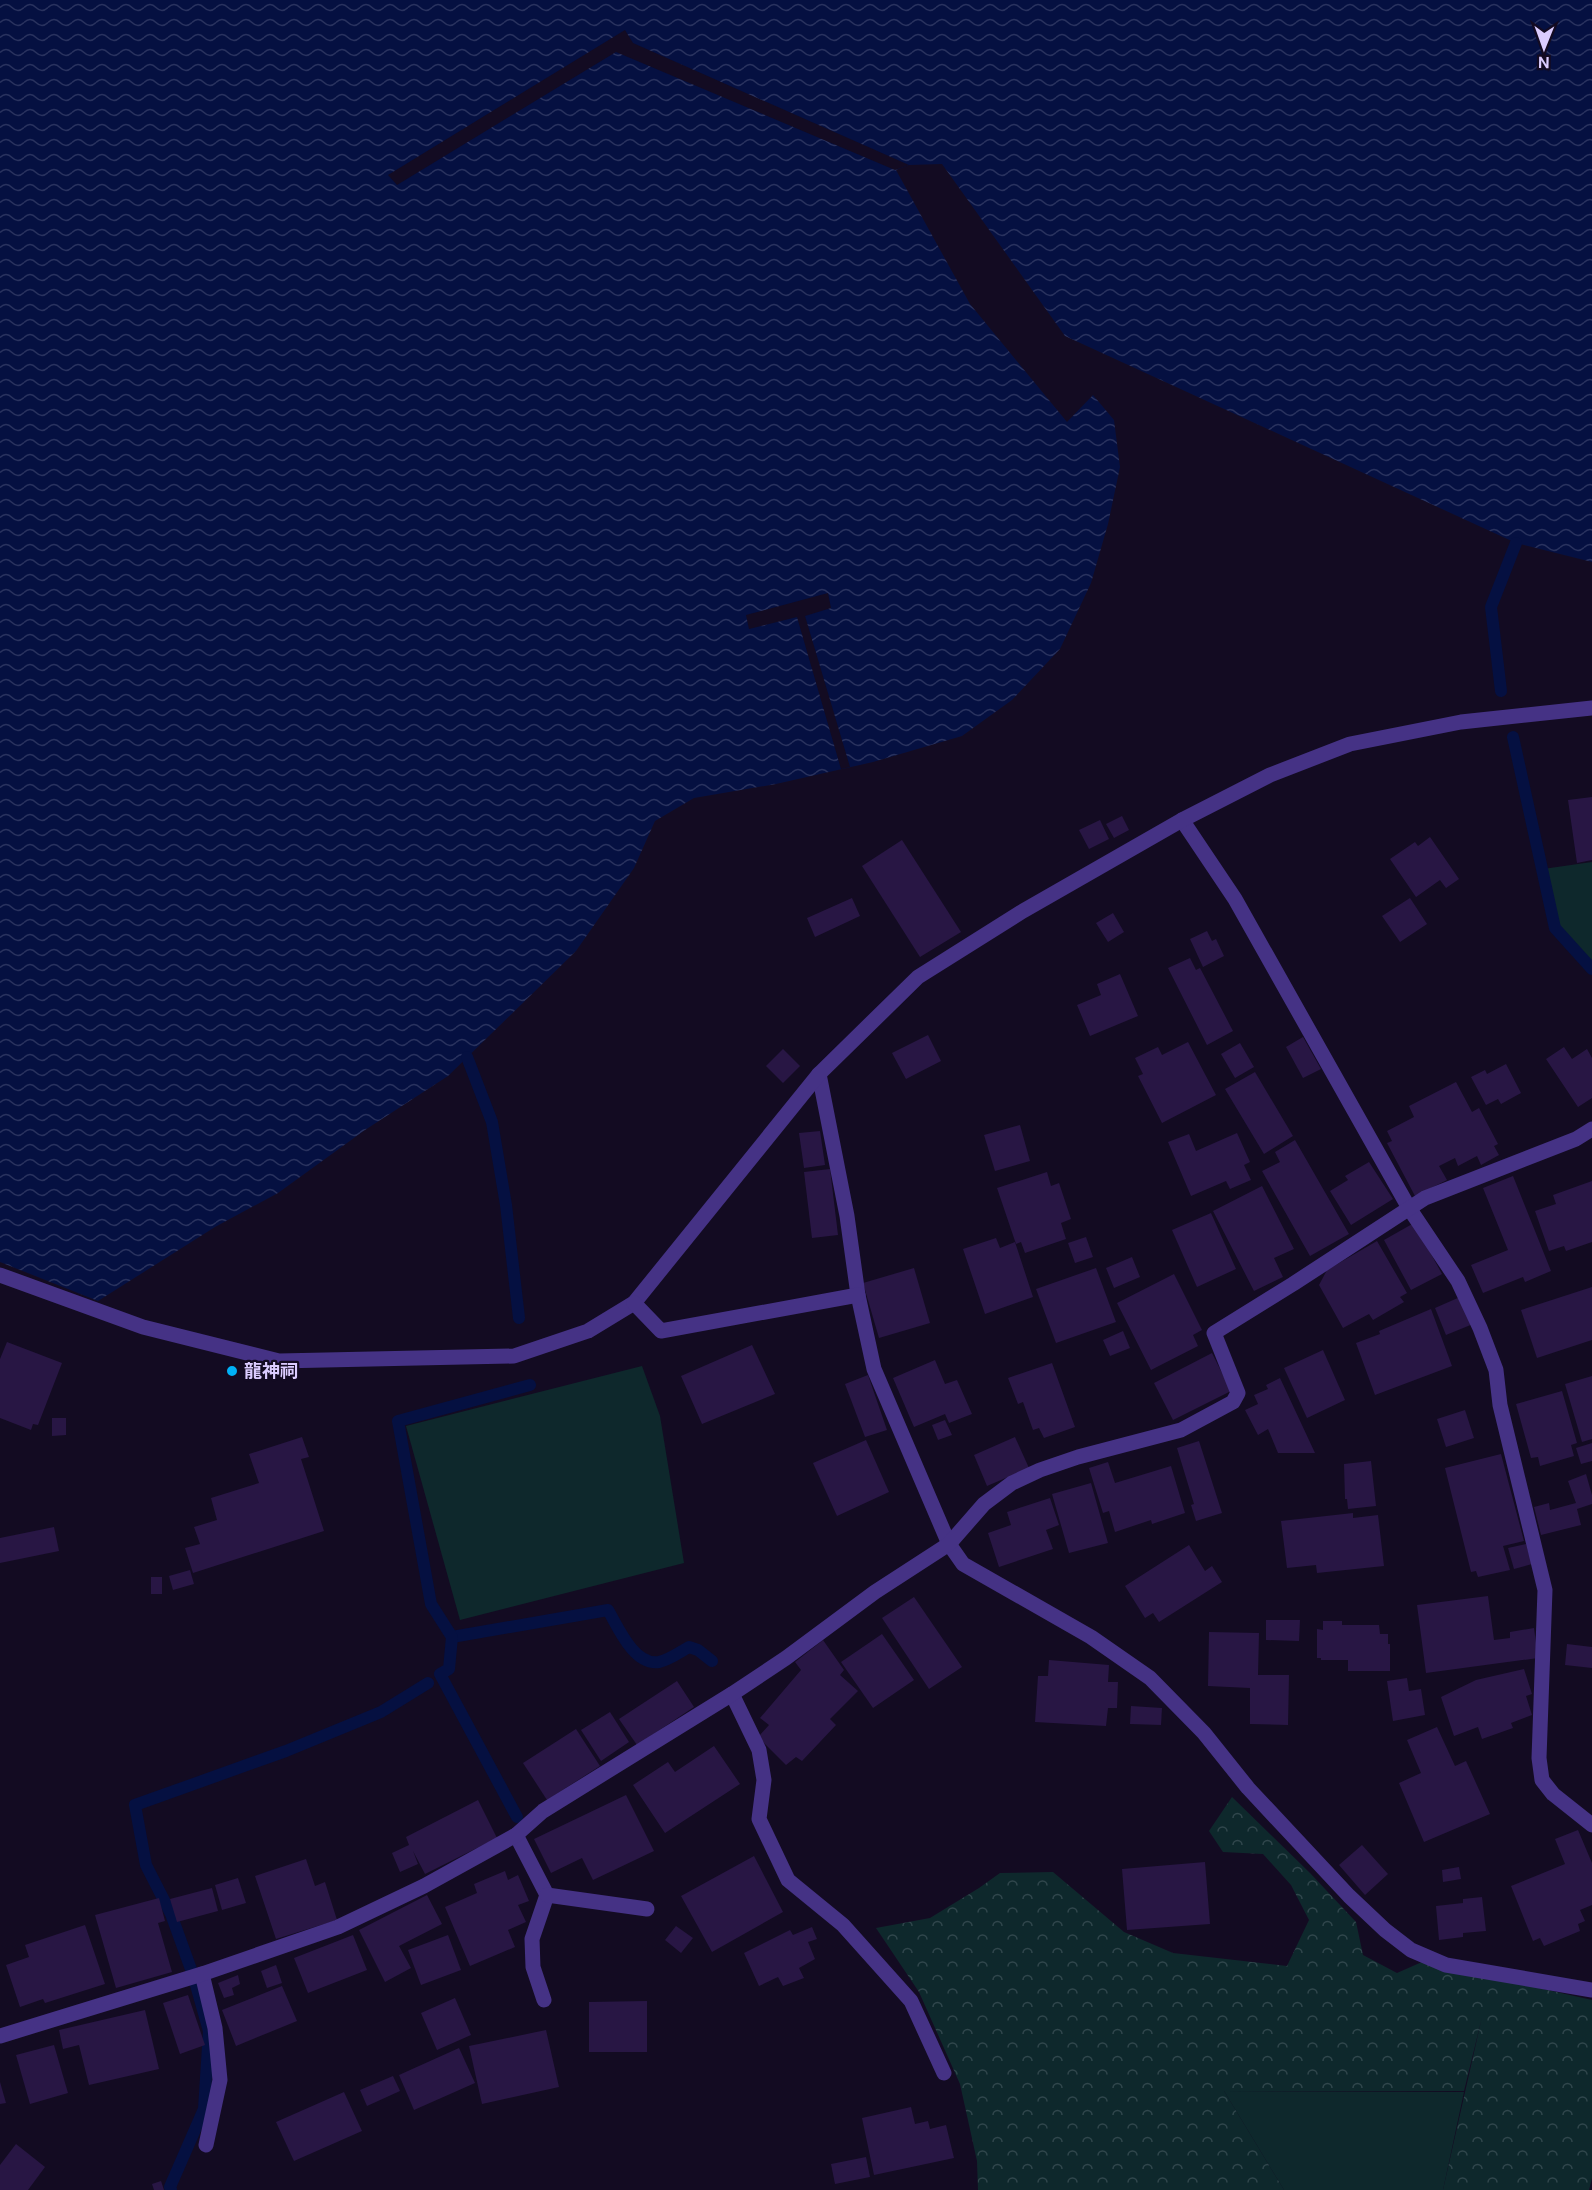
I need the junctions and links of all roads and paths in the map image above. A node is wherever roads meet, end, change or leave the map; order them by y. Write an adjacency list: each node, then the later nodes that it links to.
1 (1592, 708): 2 (street)
2 (1182, 820): 3 (street); 5 (street)
3 (819, 1074): 7 (street); 8 (street)
4 (1592, 1129): 5 (street)
5 (1409, 1208): 9 (street); 11 (street)
6 (0, 1275): 8 (street)
7 (858, 1295): 8 (street); 9 (street)
8 (634, 1303)
9 (949, 1544): 10 (street); 16 (street)
10 (732, 1694): 12 (street); 19 (street)
11 (1592, 1825)
12 (516, 1835): 13 (street); 15 (street)
13 (547, 1895): 14 (street); 17 (street)
14 (647, 1909)
15 (202, 1974): 18 (street); 20 (street)
16 (1592, 1990)
17 (544, 2000)
18 (0, 2036)
19 (944, 2073)
20 (206, 2145)

